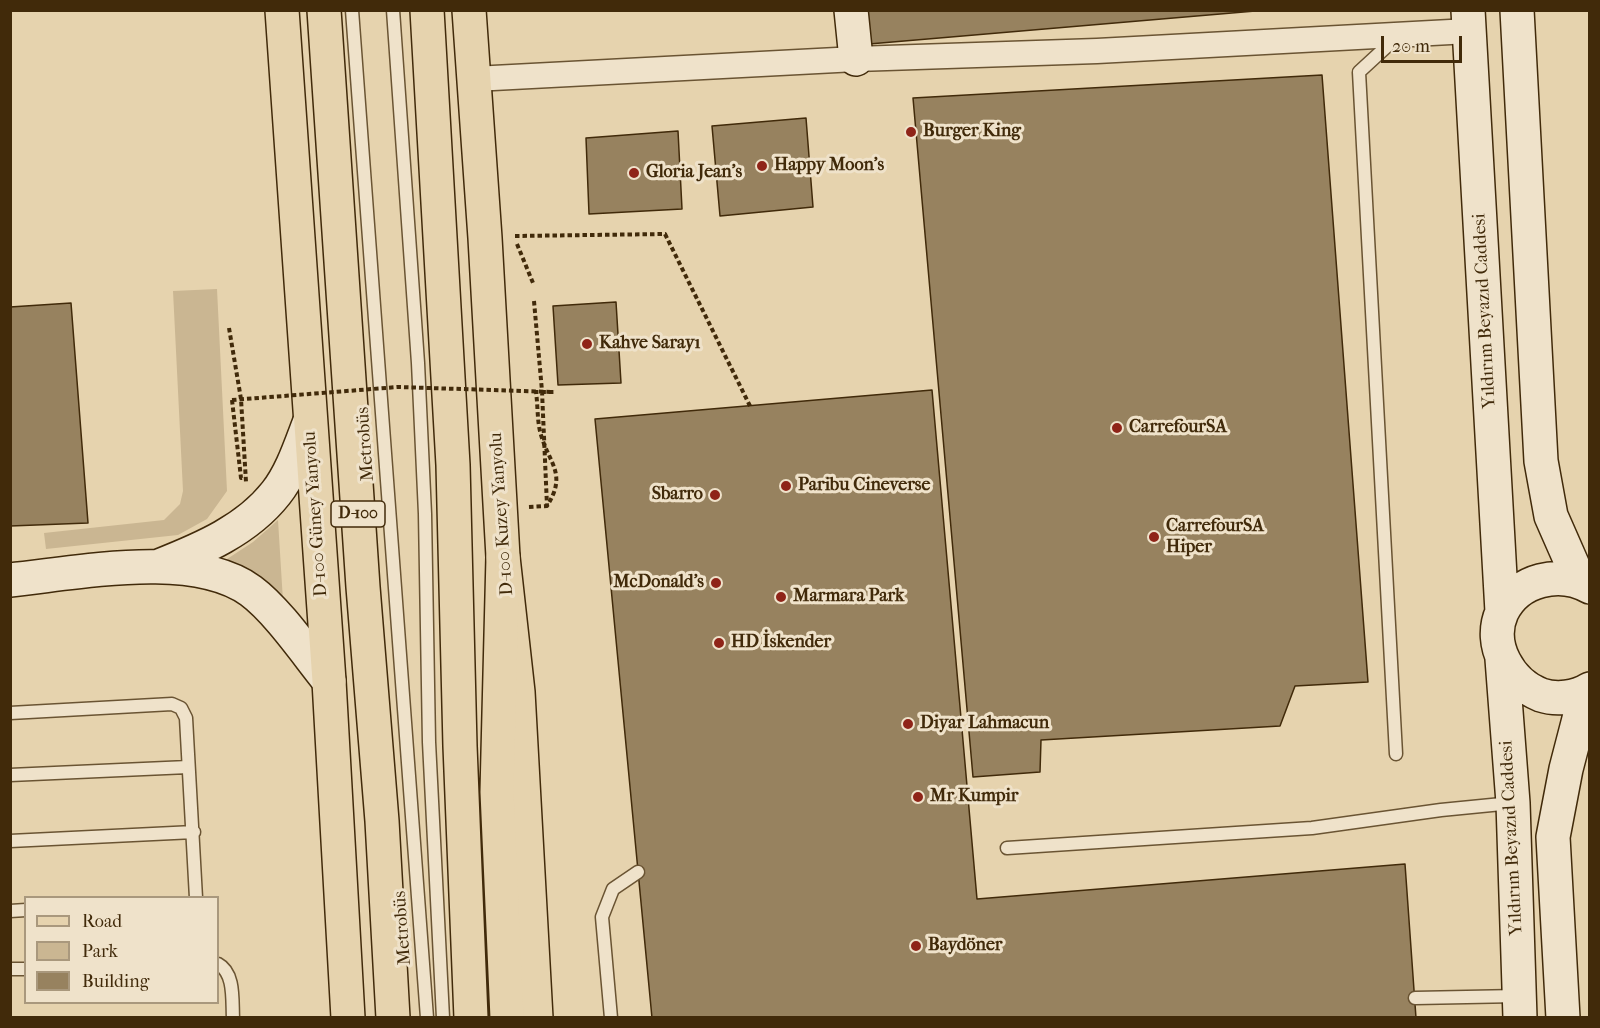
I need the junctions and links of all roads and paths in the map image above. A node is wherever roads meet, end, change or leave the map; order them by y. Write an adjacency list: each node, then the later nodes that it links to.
1 (282, 10): 19 (main road, D-100 Güney Yanyolu)
2 (324, 10): 45 (main road, D-100)
3 (352, 10): 46 (lane, Metrobüs)
4 (393, 10): 47 (lane, Metrobüs)
5 (428, 10): 48 (main road)
6 (469, 10): 12 (main road, D-100 Kuzey Yanyolu)
7 (851, 10): 11 (main road)
8 (1517, 10): 23 (main road)
9 (1468, 21): 10 (street); 24 (main road, Yıldırım Beyazıd Caddesi)
10 (1397, 37): 11 (street); 29 (lane)
11 (856, 59): 12 (street)
12 (474, 79): 20 (main road, D-100 Kuzey Yanyolu)
13 (514, 236): 18 (path)
14 (534, 301): 16 (path)
15 (229, 328): 17 (path)
16 (542, 391): 16 (path, bridge); 17 (path, bridge)
17 (241, 399): 17 (path, bridge)
18 (750, 406)
19 (310, 421): 21 (main road); 26 (main road, D-100 Güney Yanyolu)
20 (503, 557): 49 (main road); 50 (main road, D-100 Kuzey Yanyolu)
21 (159, 566): 22 (main road); 26 (main road)
22 (10, 580)
23 (1585, 585): 24 (main road)
24 (1502, 612): 25 (main road, Yıldırım Beyazıd Caddesi)
25 (1502, 659): 27 (main road); 32 (main road, Yıldırım Beyazıd Caddesi)
26 (329, 681): 37 (main road, D-100 Güney Yanyolu)
27 (1588, 690): 52 (main road)
28 (10, 713): 30 (lane)
29 (1396, 754)
30 (188, 767): 31 (lane); 33 (lane)
31 (10, 775)
32 (1513, 803): 35 (lane); 41 (main road, Yıldırım Beyazıd Caddesi)
33 (194, 832): 34 (lane); 38 (lane)
34 (10, 841)
35 (1007, 848)
36 (638, 872): 51 (lane)
37 (342, 893): 43 (main road); 44 (main road, D-100 Güney Yanyolu)
38 (196, 896)
39 (219, 965): 42 (lane)
40 (1415, 998): 41 (lane)
41 (1520, 1007)
42 (233, 1017)
43 (328, 1017)
44 (348, 1017)
45 (393, 1017)
46 (427, 1017)
47 (443, 1017)
48 (471, 1017)
49 (507, 1017)
50 (536, 1017)
51 (611, 1017)
52 (1563, 1017)

